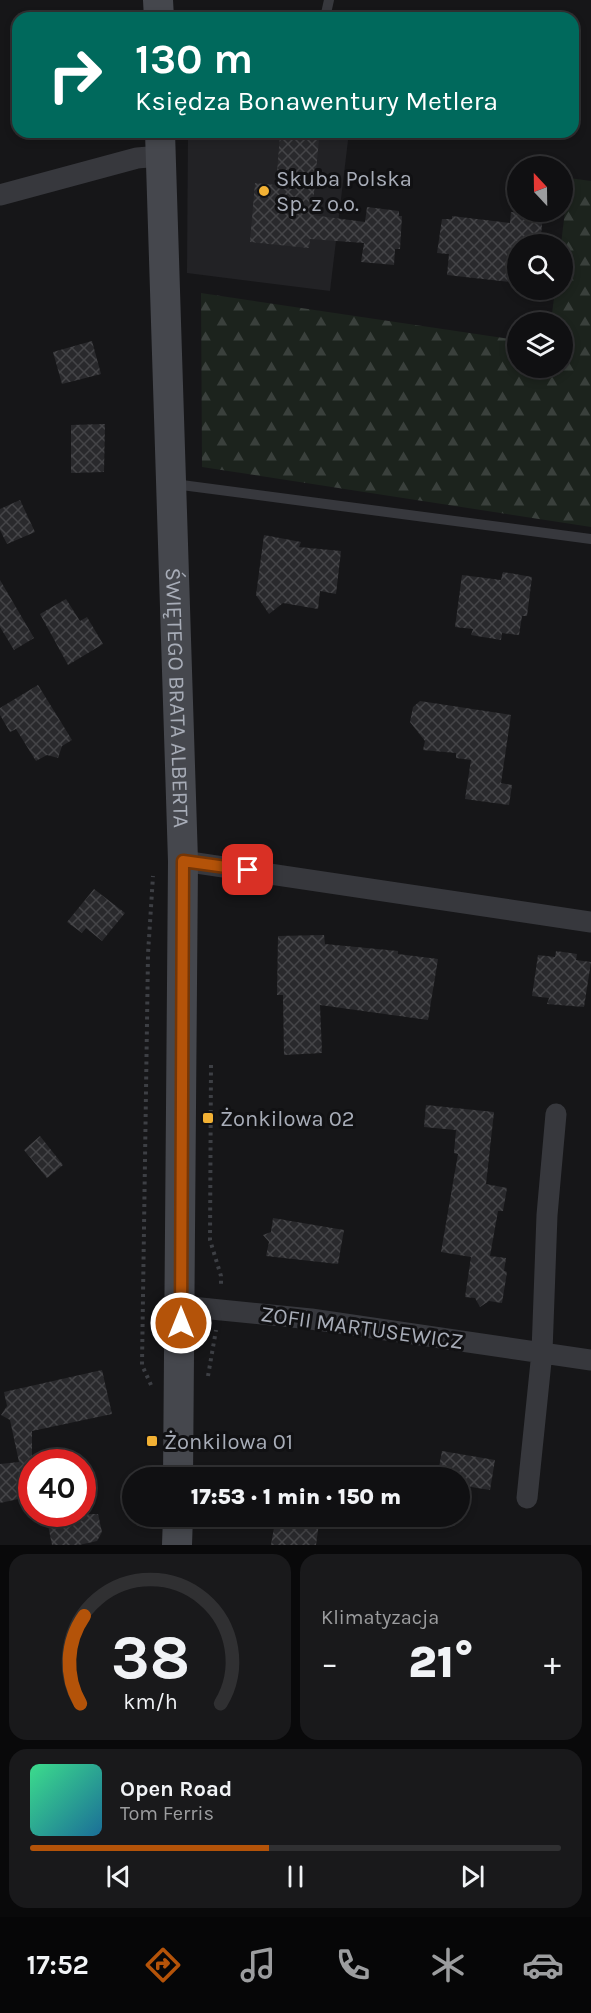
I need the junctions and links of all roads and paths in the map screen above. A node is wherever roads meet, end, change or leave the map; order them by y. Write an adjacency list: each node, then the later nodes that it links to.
1 (160, 144): 2 (street); 3 (street, ŚWIĘTEGO BRATA ALBERTA)
2 (0, 195)
3 (171, 484): 4 (lane); 5 (street, ŚWIĘTEGO BRATA ALBERTA)
4 (591, 539)
5 (183, 861): 7 (street); 9 (street, ŚWIĘTEGO BRATA ALBERTA)
6 (154, 872): 12 (path)
7 (591, 922)
8 (556, 1114): 10 (street)
9 (181, 1306): 10 (street, ZOFII MARTUSEWICZ); 13 (street, ŚWIĘTEGO BRATA ALBERTA)
10 (542, 1352): 11 (street, ZOFII MARTUSEWICZ); 14 (street)
11 (591, 1360)
12 (154, 1390)
13 (178, 1467)
14 (527, 1498)
15 (178, 1527): 16 (street)
16 (177, 1545)

